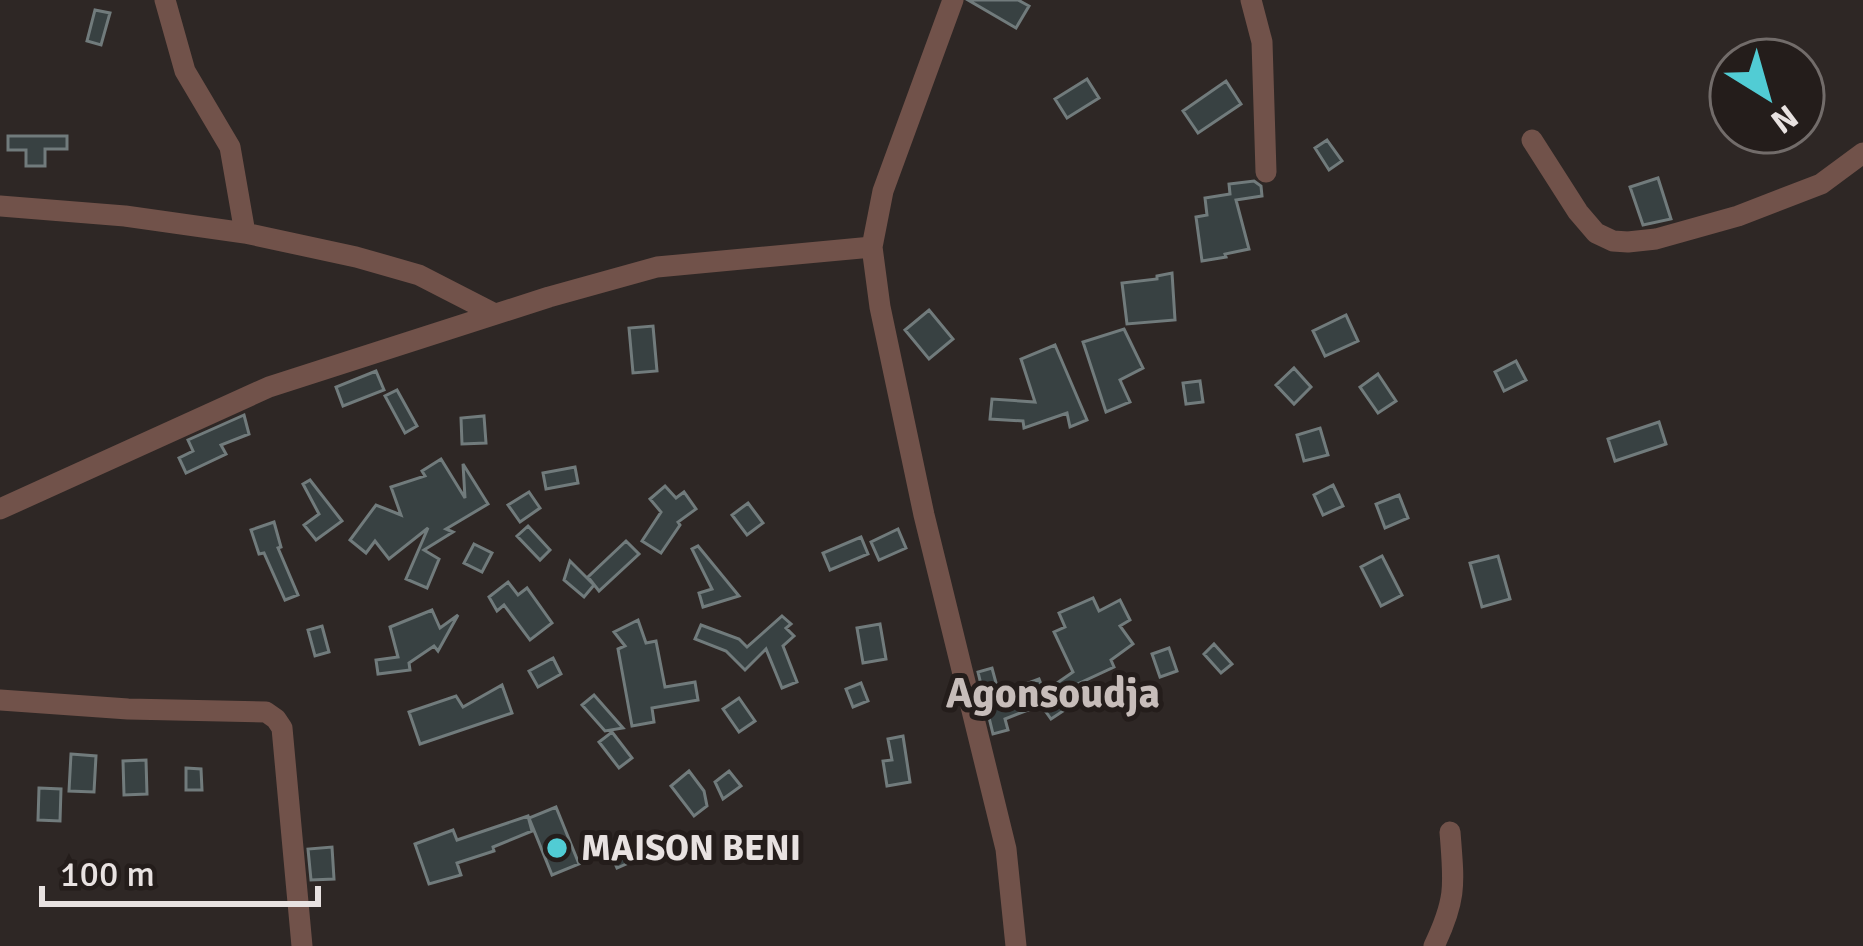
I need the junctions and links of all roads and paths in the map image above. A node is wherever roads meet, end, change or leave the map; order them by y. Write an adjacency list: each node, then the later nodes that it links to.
1 (165, 0): 8 (street)
2 (952, 0): 9 (street)
3 (1251, 0): 6 (street)
4 (1532, 140): 5 (street)
5 (1863, 153)
6 (1266, 172)
7 (0, 206): 8 (street)
8 (245, 233): 10 (street)
9 (872, 247): 10 (street); 15 (street)
10 (495, 314): 11 (street)
11 (0, 508)
12 (0, 700): 14 (street)
13 (1450, 832): 16 (street)
14 (302, 946)
15 (1016, 946)
16 (1434, 946)

